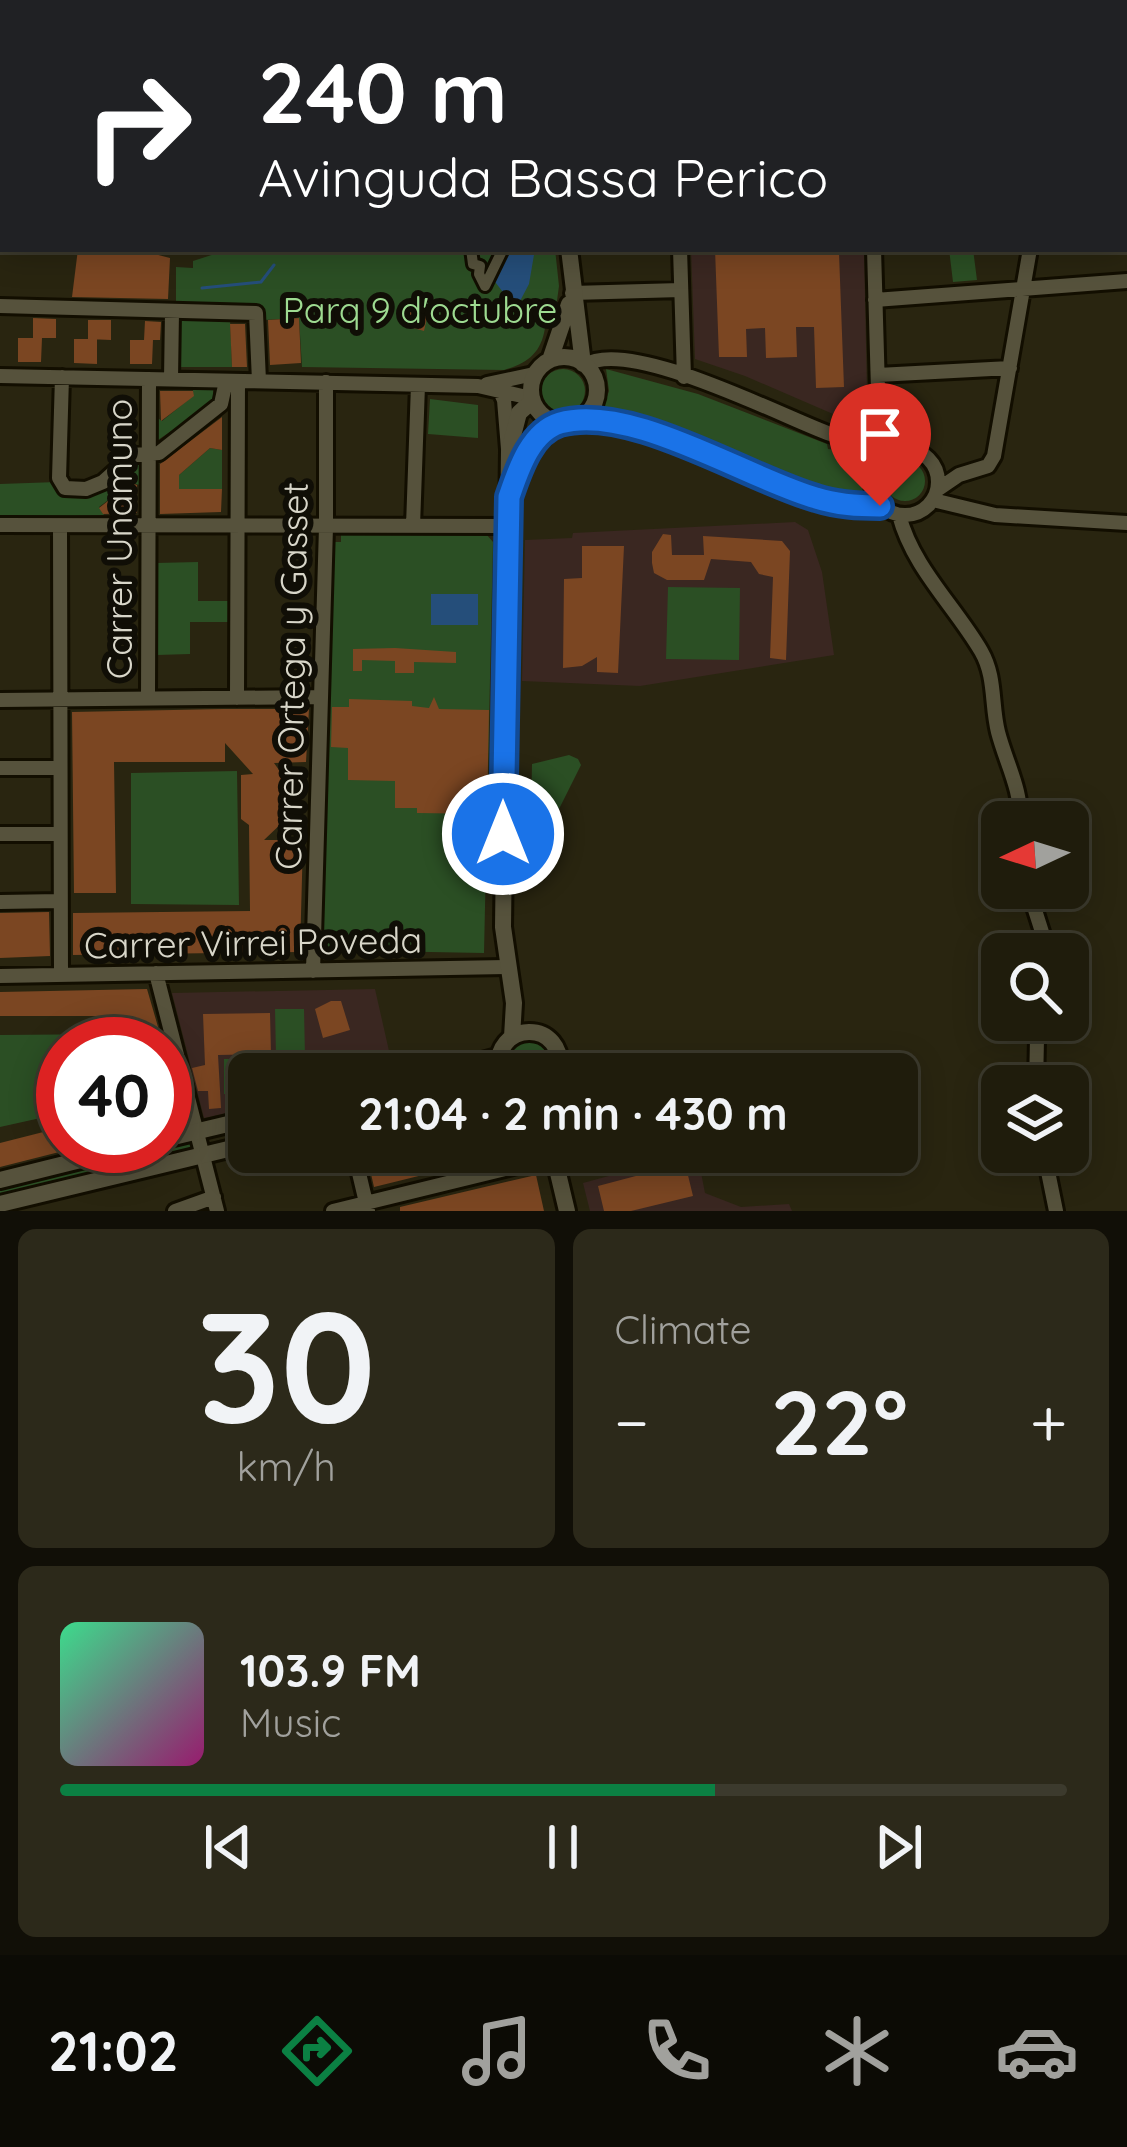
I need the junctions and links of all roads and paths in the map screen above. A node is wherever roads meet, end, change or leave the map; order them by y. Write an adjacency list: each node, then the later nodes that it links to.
1 (472, 252): 2 (street)
2 (501, 252)
3 (569, 252): 10 (street)
4 (680, 252): 9 (street)
5 (874, 252): 11 (street)
6 (1030, 252): 8 (street)
7 (1127, 281): 8 (street)
8 (1024, 286): 11 (street); 18 (street)
9 (681, 290): 10 (street); 23 (street)
10 (572, 293): 14 (street); 16 (street)
11 (875, 300): 20 (street)
12 (0, 306): 13 (street)
13 (172, 311): 25 (street); 27 (street)
14 (577, 325): 15 (street); 17 (street)
15 (612, 356): 17 (street); 23 (street)
16 (550, 360): 17 (street); 19 (street)
17 (584, 364): 35 (street)
18 (1010, 368): 20 (street); 41 (street)
19 (535, 374): 30 (street); 32 (street)
20 (878, 375): 33 (street)
21 (0, 376): 22 (street)
22 (62, 377): 24 (street); 40 (street)
23 (684, 377): 37 (street)
24 (149, 379): 25 (street); 40 (street, Carrer Unamuno)
25 (171, 380): 26 (street)
26 (232, 381): 27 (street); 34 (street)
27 (260, 381): 28 (street)
28 (326, 382): 29 (street); 50 (street, Carrer Ortega y Gasset)
29 (418, 385): 30 (street); 51 (street)
30 (478, 386): 31 (street)
31 (499, 389): 32 (street); 38 (street)
32 (532, 400): 36 (street); 38 (street)
33 (879, 402): 37 (street); 39 (street)
34 (228, 407): 40 (street); 47 (street)
35 (583, 418): 36 (street); 43 (street)
36 (558, 423): 42 (street)
37 (835, 436): 39 (street)
38 (509, 451): 42 (street)
39 (884, 453): 41 (street); 43 (street)
40 (148, 454): 49 (street, Carrer Unamuno)
41 (935, 495): 44 (street); 45 (street)
42 (509, 497): 52 (street)
43 (880, 506): 44 (street)
44 (898, 515): 60 (street)
45 (1127, 524)
46 (0, 525): 48 (street)
47 (235, 525): 49 (street); 50 (street); 55 (street)
48 (60, 526): 49 (street); 57 (street)
49 (148, 526): 54 (street, Carrer Unamuno)
50 (326, 526): 51 (street); 53 (street, Carrer Ortega y Gasset)
51 (413, 526): 52 (street)
52 (508, 526): 65 (street)
53 (321, 697): 55 (street); 66 (street, Carrer Ortega y Gasset)
54 (148, 698): 55 (street); 57 (street)
55 (237, 698)
56 (0, 700): 57 (street)
57 (60, 700): 59 (street)
58 (0, 768): 59 (street)
59 (60, 768): 62 (street)
60 (1021, 801)
61 (0, 834): 62 (street)
62 (60, 834): 63 (street)
63 (60, 901): 64 (street); 68 (street)
64 (0, 902)
65 (506, 968): 66 (street, Carrer Virrei Poveda); 70 (street)
66 (314, 971): 67 (street, Carrer Virrei Poveda)
67 (156, 973): 68 (street, Carrer Virrei Poveda); 76 (street)
68 (61, 974): 69 (street, Carrer Virrei Poveda)
69 (0, 976)
70 (514, 1003): 71 (street); 72 (street)
71 (536, 1032): 72 (street); 74 (street)
72 (512, 1036): 73 (street)
73 (504, 1053)
74 (559, 1053)
75 (228, 1124): 76 (street)
76 (200, 1131): 77 (street); 79 (street)
77 (192, 1133)
78 (228, 1149): 79 (street)
79 (204, 1155): 87 (street); 88 (street)
80 (36, 1171): 85 (street)
81 (359, 1173): 89 (street)
82 (489, 1173): 89 (street)
83 (558, 1173): 92 (street)
84 (1048, 1173): 93 (street)
85 (0, 1180)
86 (0, 1204): 87 (street)
87 (30, 1204)
88 (216, 1204): 90 (street)
89 (367, 1207): 91 (street)
90 (175, 1211)
91 (333, 1211)
92 (567, 1211)
93 (1056, 1211)

